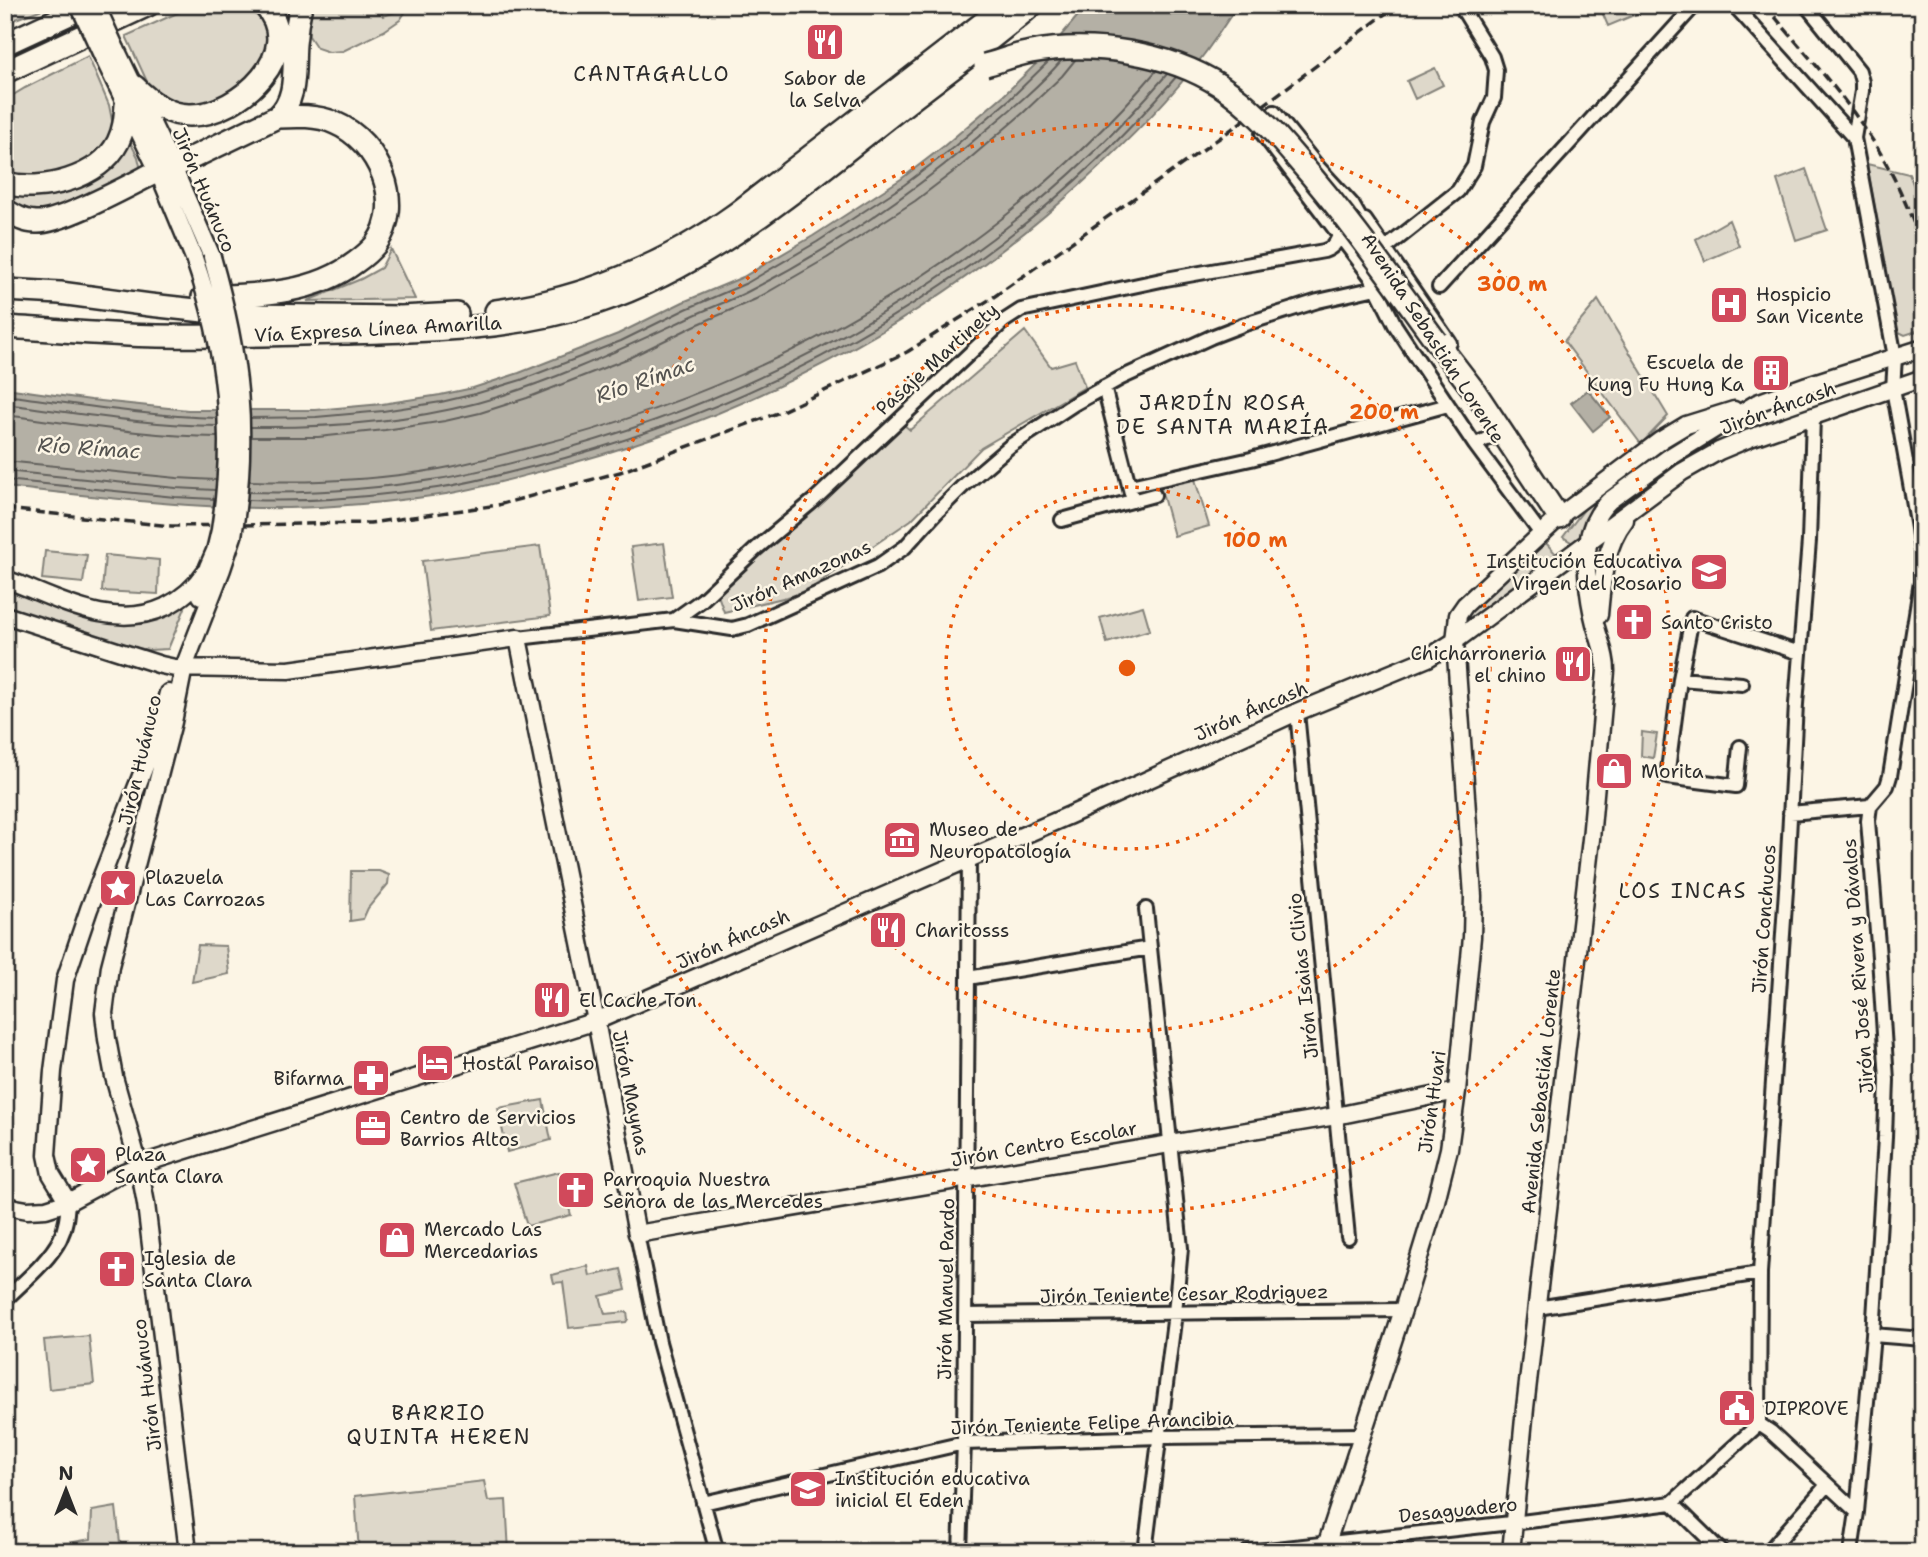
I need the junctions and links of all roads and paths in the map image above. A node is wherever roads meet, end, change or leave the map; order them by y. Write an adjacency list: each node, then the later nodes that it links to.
1 (79, 5): 16 (street, Jirón Huánuco, bridge)
2 (89, 5): 14 (highway)
3 (96, 5): 16 (street, Jirón Huánuco, bridge)
4 (148, 5): 17 (highway)
5 (264, 5): 20 (highway)
6 (301, 5): 22 (highway)
7 (1006, 5): 34 (highway, Vía Expresa Línea Amarilla)
8 (1032, 5): 19 (highway, Vía Expresa Línea Amarilla)
9 (1460, 5): 30 (street)
10 (1695, 5): 31 (street)
11 (1734, 5): 24 (street)
12 (1806, 5): 24 (street)
13 (5, 29): 14 (highway)
14 (39, 29): 15 (highway)
15 (5, 44)
16 (109, 52): 20 (street, Jirón Huánuco)
17 (15, 68): 18 (highway)
18 (5, 82)
19 (929, 86): 35 (highway, Vía Expresa Línea Amarilla); 44 (highway, bridge)
20 (130, 95): 25 (street, Jirón Huánuco); 26 (highway)
21 (1274, 112): 28 (street, Avenida Sebastián Lorente)
22 (277, 117): 25 (highway); 34 (highway)
23 (1255, 123): 29 (street, Avenida Sebastián Lorente)
24 (1854, 138): 37 (street)
25 (165, 169): 27 (highway); 52 (street, Jirón Huánuco, bridge); 52 (street, Jirón Huánuco, bridge)
26 (5, 183)
27 (5, 210)
28 (1360, 218): 29 (street, Pasaje Martinety); 30 (street)
29 (1339, 233): 32 (street, Avenida Sebastián Lorente); 58 (street, Pasaje Martinety)
30 (1386, 248): 44 (street, Avenida Sebastián Lorente)
31 (1439, 287)
32 (1377, 288): 39 (street, Jirón Amazonas); 42 (street, Avenida Sebastián Lorente)
33 (5, 290): 34 (highway, Vía Expresa Línea Amarilla)
34 (150, 305)
35 (5, 327)
36 (1923, 348): 37 (street, Jirón Áncash)
37 (1895, 357): 40 (street); 41 (street, Jirón Áncash)
38 (1923, 378): 40 (street, Jirón Áncash)
39 (1104, 387): 46 (street); 58 (street, Jirón Amazonas)
40 (1893, 389): 43 (street, Jirón Áncash); 68 (street)
41 (1757, 403): 50 (street, Jirón Áncash); 54 (street, Jirón Áncash)
42 (1448, 405): 45 (street, Avenida Sebastián Lorente); 46 (street)
43 (1813, 417): 49 (street, Jirón Áncash); 62 (street, Jirón Conchucos)
44 (1510, 438): 45 (street); 50 (highway)
45 (1475, 445): 53 (street, Avenida Sebastián Lorente)
46 (1130, 486): 48 (street)
47 (1154, 495): 48 (street)
48 (1133, 501): 51 (street)
49 (1634, 509): 54 (street, Jirón Áncash); 59 (street, Avenida Sebastián Lorente)
50 (1562, 515): 53 (street, Jirón Áncash)
51 (1062, 520)
52 (226, 533): 55 (street, Jirón Huánuco); 63 (street, Jirón Huánuco)
53 (1541, 534): 61 (street, Jirón Áncash)
54 (1588, 543): 59 (street, Avenida Sebastián Lorente); 61 (street, Jirón Áncash)
55 (208, 567): 56 (street); 63 (street, Jirón Huánuco)
56 (5, 579)
57 (5, 615): 63 (street, Jirón Amazonas)
58 (674, 620): 60 (street, Jirón Amazonas)
59 (1598, 635): 86 (street, Avenida Sebastián Lorente)
60 (518, 638): 63 (street, Jirón Amazonas); 74 (street, Jirón Maynas)
61 (1455, 641): 66 (street, Jirón Áncash); 75 (street, Jirón Huari)
62 (1800, 653): 64 (street); 69 (street, Jirón Conchucos)
63 (179, 667): 78 (street, Jirón Huánuco); 80 (street, Jirón Huánuco)
64 (1681, 679): 65 (street); 67 (street)
65 (1742, 684)
66 (1297, 712): 70 (street, Jirón Áncash); 76 (street, Jirón Isaias Clivio)
67 (1740, 747)
68 (1870, 806): 69 (street); 90 (street, Jirón José Rivera y Dávalos)
69 (1790, 813): 84 (street, Jirón Conchucos)
70 (969, 859): 73 (street, Jirón Manuel Pardo); 74 (street, Jirón Áncash)
71 (1146, 909): 72 (street)
72 (1150, 948): 73 (street); 77 (street)
73 (968, 978): 79 (street, Jirón Manuel Pardo)
74 (596, 1021): 78 (street, Jirón Áncash); 82 (street, Jirón Maynas)
75 (1457, 1091): 76 (street, Jirón Centro Escolar); 87 (street, Jirón Huari)
76 (1336, 1116): 77 (street, Jirón Centro Escolar); 83 (street, Jirón Isaias Clivio)
77 (1171, 1142): 79 (street, Jirón Centro Escolar); 88 (street)
78 (139, 1166): 80 (street, Jirón Áncash); 102 (street, Jirón Huánuco)
79 (966, 1179): 82 (street, Jirón Centro Escolar); 89 (street, Jirón Manuel Pardo)
80 (68, 1202): 81 (street, Jirón Áncash); 85 (street)
81 (5, 1206)
82 (637, 1234): 97 (street, Jirón Maynas)
83 (1348, 1237)
84 (1760, 1273): 86 (street); 92 (street, Jirón Conchucos)
85 (5, 1300)
86 (1537, 1308): 100 (street, Avenida Sebastián Lorente)
87 (1403, 1310): 88 (street, Jirón Teniente Cesar Rodriguez); 93 (street, Jirón Huari)
88 (1175, 1313): 89 (street, Jirón Teniente Cesar Rodriguez); 94 (street)
89 (965, 1315): 95 (street, Jirón Manuel Pardo)
90 (1873, 1335): 91 (street); 99 (street, Jirón José Rivera y Dávalos)
91 (1923, 1339)
92 (1759, 1424): 96 (street); 98 (street)
93 (1363, 1434): 94 (street, Jirón Teniente Felipe Arancibia); 101 (street, Jirón Huari)
94 (1160, 1437): 95 (street, Jirón Teniente Felipe Arancibia); 105 (street)
95 (964, 1443): 97 (street, Jirón Teniente Felipe Arancibia); 104 (street, Jirón Manuel Pardo)
96 (1827, 1485): 99 (street); 109 (street)
97 (703, 1503): 103 (street, Jirón Maynas)
98 (1672, 1503): 100 (street, Desaguadero); 108 (street)
99 (1857, 1511): 110 (street, Jirón José Rivera y Dávalos)
100 (1513, 1523): 101 (street, Desaguadero); 107 (street, Avenida Sebastián Lorente)
101 (1325, 1548): 106 (street, Desaguadero)
102 (188, 1552)
103 (717, 1552)
104 (960, 1552)
105 (1145, 1552)
106 (1248, 1552)
107 (1511, 1552)
108 (1721, 1552)
109 (1768, 1552)
110 (1851, 1552)

